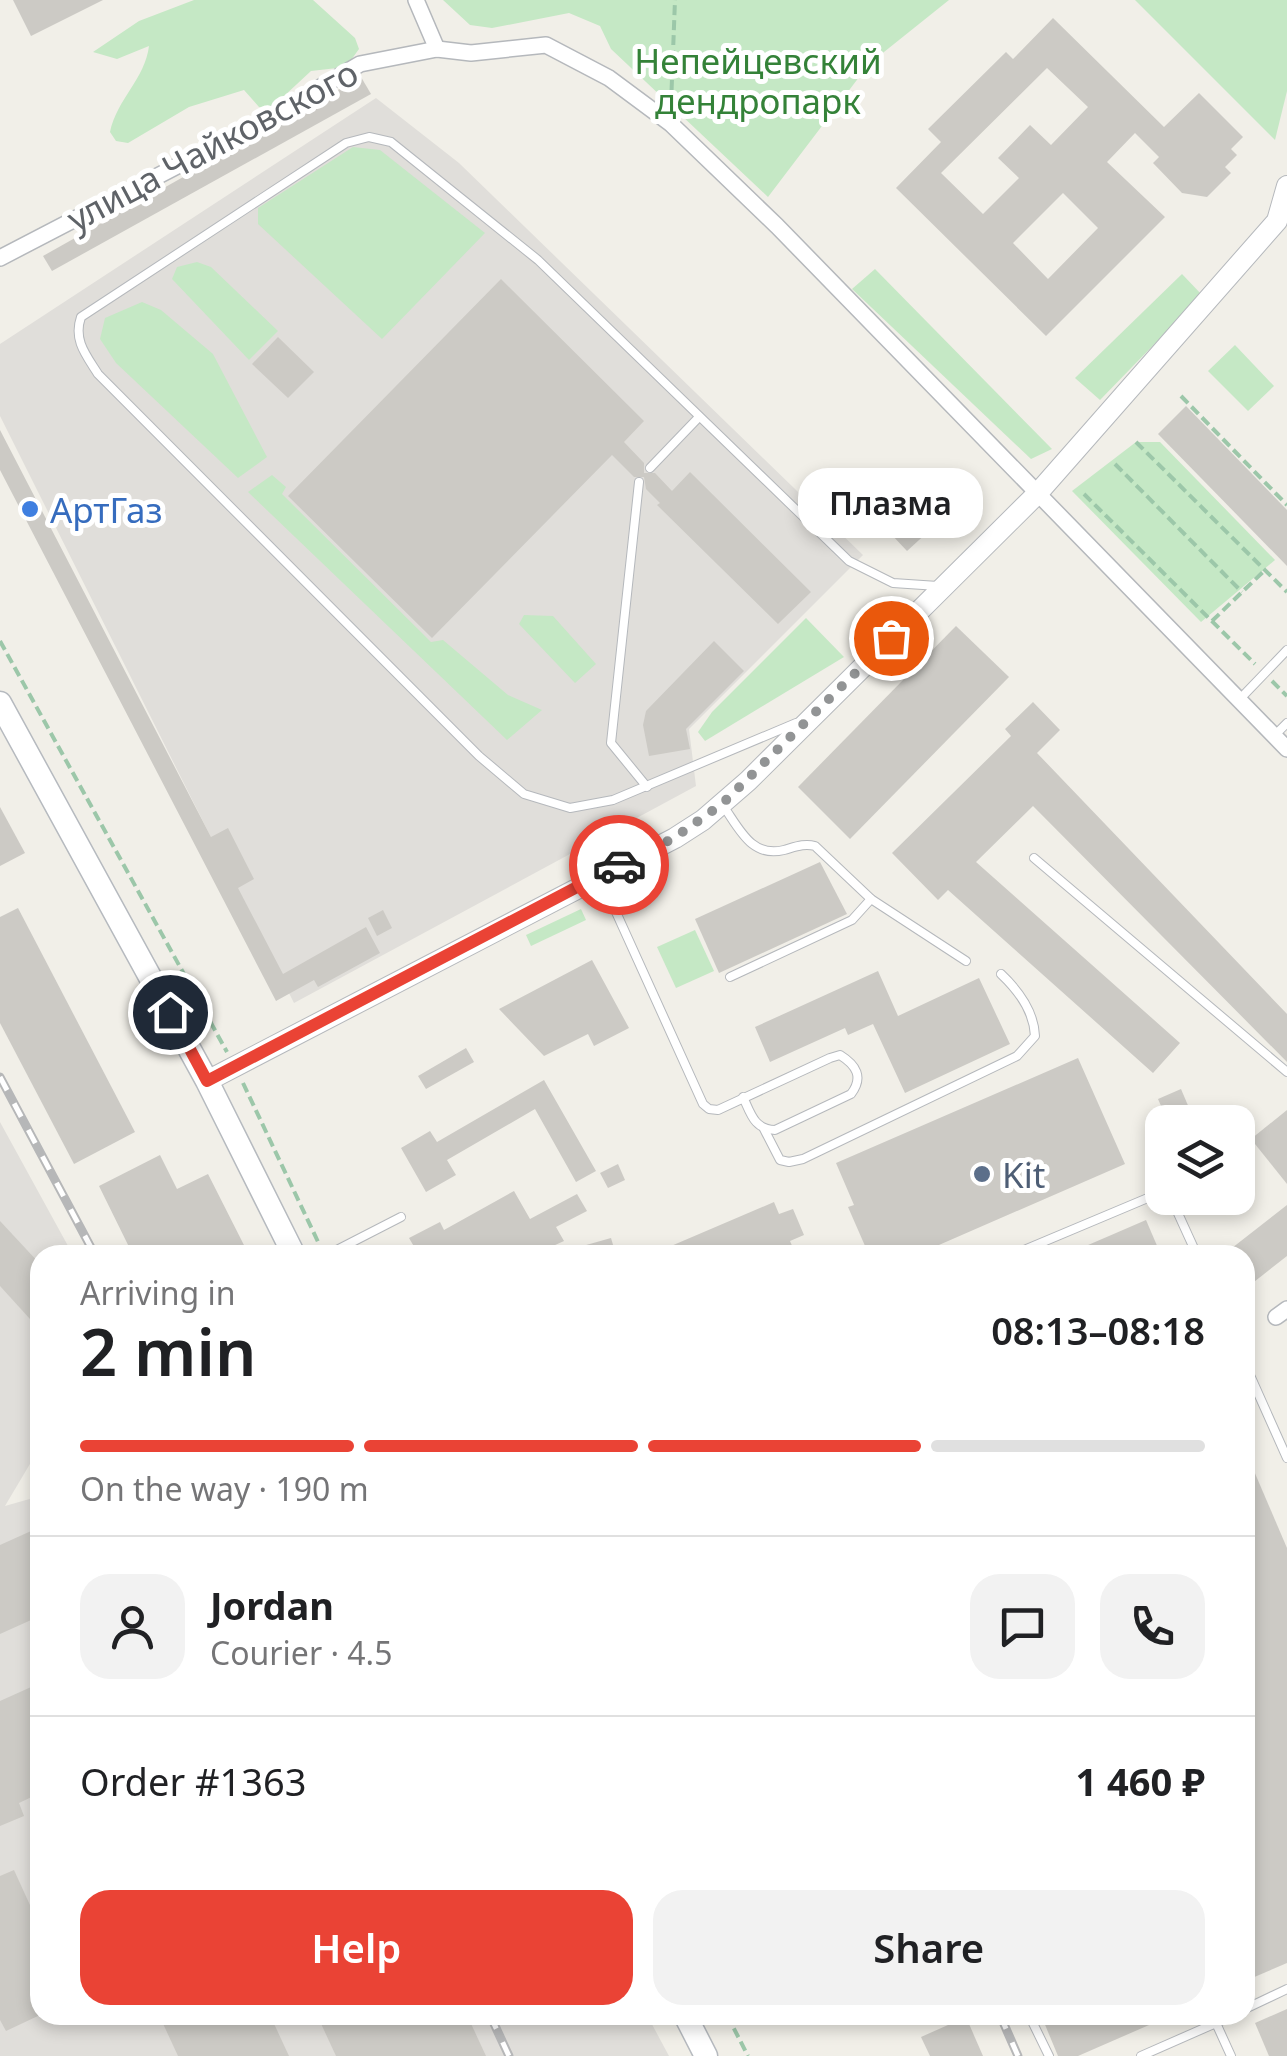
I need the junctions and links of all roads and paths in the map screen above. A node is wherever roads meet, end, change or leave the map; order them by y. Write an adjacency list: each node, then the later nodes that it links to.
1 (416, 0): 3 (street)
2 (676, 0): 4 (path)
3 (436, 49): 4 (street, улица Чайковского); 6 (street, улица Чайковского)
4 (671, 124): 13 (street, улица Чайковского)
5 (1287, 186): 13 (street)
6 (0, 258)
7 (1181, 396): 15 (path)
8 (699, 416): 11 (lane); 17 (lane); 31 (lane)
9 (1136, 442): 16 (path)
10 (1115, 464): 18 (path)
11 (650, 468)
12 (639, 482): 31 (lane)
13 (1037, 494): 17 (street); 25 (street, улица Чайковского)
14 (1084, 494): 20 (path)
15 (1287, 505)
16 (1264, 570): 18 (path); 19 (path)
17 (942, 586): 27 (street)
18 (1242, 592): 20 (path)
19 (1287, 592)
20 (1212, 621): 23 (path)
21 (0, 641): 39 (path)
22 (1287, 650): 23 (lane)
23 (1264, 672): 24 (path); 25 (lane)
24 (1287, 696)
25 (1238, 701): 29 (street, улица Чайковского)
26 (0, 703): 41 (main road)
27 (815, 716): 31 (lane); 32 (street)
28 (1287, 723): 29 (lane)
29 (1274, 736): 30 (street, улица Чайковского)
30 (1287, 750)
31 (648, 787)
32 (722, 804): 34 (street); 35 (lane)
33 (1034, 858): 40 (lane)
34 (599, 875): 39 (street); 42 (lane)
35 (871, 899): 36 (lane); 38 (lane)
36 (966, 961)
37 (1001, 974): 43 (lane)
38 (730, 977)
39 (235, 1066): 41 (street); 48 (path)
40 (1287, 1072)
41 (207, 1081): 47 (main road)
42 (743, 1097): 43 (lane); 43 (lane)
43 (764, 1130)
44 (1145, 1199): 50 (lane)
45 (1179, 1215): 51 (lane)
46 (400, 1217): 49 (lane)
47 (289, 1245)
48 (321, 1245)
49 (345, 1245)
50 (1036, 1245)
51 (1192, 1245)
52 (1255, 1386): 53 (lane)
53 (1287, 1458)
54 (1287, 1989): 55 (lane)
55 (1255, 2005)
56 (690, 2025): 61 (main road)
57 (732, 2025): 62 (path)
58 (1034, 2025): 63 (lane)
59 (1203, 2025): 64 (lane)
60 (1217, 2025): 65 (lane)
61 (706, 2056)
62 (748, 2056)
63 (1049, 2056)
64 (1141, 2056)
65 (1230, 2056)

